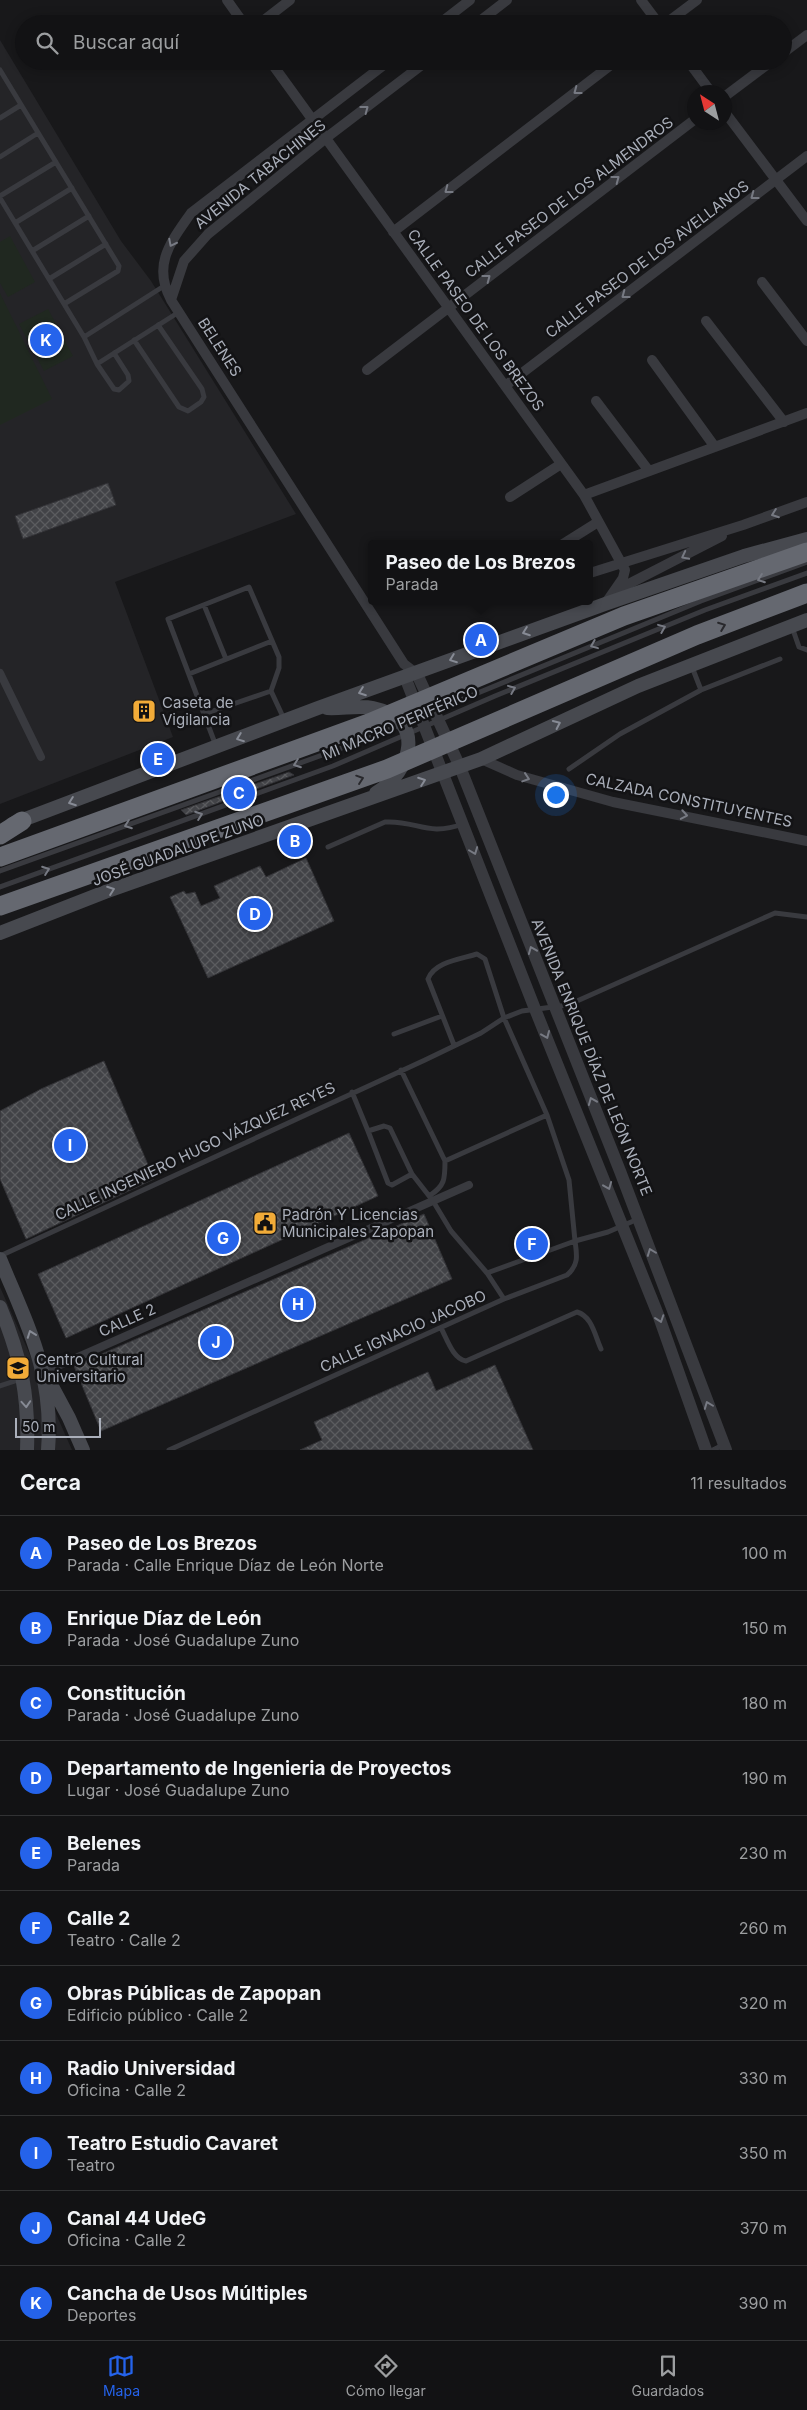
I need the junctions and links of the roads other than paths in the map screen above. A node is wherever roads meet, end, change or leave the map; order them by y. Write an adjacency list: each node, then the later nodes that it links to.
1 (227, 0): 7 (street)
2 (290, 0): 8 (street)
3 (470, 0): 9 (street)
4 (507, 0): 10 (street)
5 (641, 0): 11 (street)
6 (697, 0): 12 (street)
7 (238, 15)
8 (271, 15)
9 (450, 15)
10 (488, 15)
11 (652, 15)
12 (677, 15)
13 (807, 35): 14 (street)
14 (792, 46)
15 (0, 70): 22 (lane)
16 (277, 70): 27 (street, CALLE PASEO DE LOS BREZOS)
17 (377, 70): 27 (street, AVENIDA TABACHINES)
18 (415, 70): 31 (street, AVENIDA TABACHINES, one-way to 18)
19 (604, 70): 41 (street, one-way to 41)
20 (695, 70): 23 (street)
21 (760, 70): 24 (street)
22 (2, 79): 25 (lane)
23 (706, 85)
24 (732, 91)
25 (22, 105): 26 (lane); 30 (lane)
26 (0, 118)
27 (312, 119): 31 (street, CALLE PASEO DE LOS BREZOS); 46 (street, AVENIDA TABACHINES, one-way to 46)
28 (732, 122): 35 (street)
29 (687, 125): 49 (street, CALLE PASEO DE LOS ALMENDROS, one-way to 29)
30 (38, 133): 33 (lane); 34 (lane)
31 (326, 138): 41 (street, CALLE PASEO DE LOS BREZOS); 47 (street, AVENIDA TABACHINES)
32 (807, 156): 35 (street, CALLE PASEO DE LOS AVELLANOS)
33 (0, 157)
34 (56, 162): 36 (lane); 37 (lane)
35 (776, 180): 39 (street); 60 (street, CALLE PASEO DE LOS AVELLANOS, one-way to 60)
36 (72, 188): 38 (lane); 40 (lane)
37 (0, 197): 40 (lane)
38 (88, 216): 42 (lane); 43 (lane)
39 (807, 221)
40 (15, 223): 43 (lane)
41 (393, 232): 49 (street, CALLE PASEO DE LOS BREZOS)
42 (106, 244): 44 (lane); 48 (lane)
43 (32, 251): 44 (lane)
44 (49, 279): 48 (lane)
45 (762, 282): 55 (street)
46 (164, 286): 47 (street, AVENIDA TABACHINES); 53 (lane)
47 (171, 300): 50 (street, BELENES)
48 (64, 304): 53 (lane)
49 (448, 307): 59 (street, CALLE PASEO DE LOS ALMENDROS); 60 (street, CALLE PASEO DE LOS BREZOS)
50 (179, 311): 52 (lane); 92 (street, BELENES)
51 (706, 321): 63 (street)
52 (158, 325): 54 (lane); 54 (lane)
53 (84, 337): 58 (lane)
54 (134, 340): 56 (lane)
55 (807, 342)
56 (114, 353): 58 (lane); 58 (lane)
57 (652, 360): 64 (street)
58 (97, 364)
59 (367, 370)
60 (505, 386): 65 (street, CALLE PASEO DE LOS BREZOS)
61 (596, 401): 66 (street)
62 (807, 413): 63 (street)
63 (784, 422): 64 (street)
64 (716, 447): 66 (street)
65 (561, 464): 67 (street, CALLE PASEO DE LOS BREZOS); 68 (street)
66 (649, 471): 67 (street)
67 (584, 495): 70 (street, CALLE PASEO DE LOS BREZOS)
68 (510, 497)
69 (807, 502): 71 (street, one-way to 71)
70 (598, 522): 73 (street); 75 (street, CALLE PASEO DE LOS BREZOS)
71 (743, 525): 75 (street); 79 (street, one-way to 79)
72 (807, 539): 81 (main road)
73 (569, 540)
74 (807, 552): 111 (highway)
75 (622, 562): 77 (street); 79 (street)
76 (807, 562): 112 (lane, MI MACRO PERIFÉRICO, one-way to 112)
77 (593, 572)
78 (807, 573): 113 (lane, MI MACRO PERIFÉRICO, one-way to 78)
79 (614, 592): 81 (street)
80 (807, 593): 114 (highway, one-way to 80)
81 (605, 604): 92 (main road, one-way to 92)
82 (204, 605): 85 (lane); 87 (lane); 91 (lane)
83 (807, 620): 84 (main road, JOSÉ GUADALUPE ZUNO)
84 (792, 627): 86 (lane); 89 (main road, JOSÉ GUADALUPE ZUNO)
85 (272, 641): 87 (lane); 94 (lane)
86 (807, 650)
87 (226, 659): 91 (lane)
88 (780, 659): 93 (lane)
89 (690, 664): 93 (lane); 100 (main road, JOSÉ GUADALUPE ZUNO, one-way to 89)
90 (0, 673): 99 (street)
91 (189, 674): 96 (lane)
92 (411, 676): 95 (main road, one-way to 95); 101 (street, AVENIDA ENRIQUE DÍAZ DE LEÓN NORTE); 103 (street)
93 (701, 690): 102 (lane)
94 (271, 691): 96 (lane); 97 (lane)
95 (318, 708): 97 (main road); 104 (main road)
96 (204, 714): 98 (lane)
97 (285, 722): 98 (main road, one-way to 98)
98 (216, 748): 105 (main road, one-way to 105)
99 (41, 757)
100 (481, 759): 101 (main road, JOSÉ GUADALUPE ZUNO); 109 (street, CALZADA CONSTITUYENTES, one-way to 109)
101 (458, 763): 103 (main road, JOSÉ GUADALUPE ZUNO); 117 (street, AVENIDA ENRIQUE DÍAZ DE LEÓN NORTE, one-way to 101)
102 (569, 769)
103 (443, 770): 104 (main road, JOSÉ GUADALUPE ZUNO, one-way to 103); 106 (street)
104 (360, 804): 116 (main road, JOSÉ GUADALUPE ZUNO, one-way to 104)
105 (22, 821): 107 (main road); 108 (highway)
106 (464, 824): 110 (lane); 118 (street, one-way to 118)
107 (0, 829)
108 (0, 835)
109 (807, 841)
110 (328, 847)
111 (0, 857)
112 (0, 872)
113 (0, 886)
114 (0, 906)
115 (807, 917): 117 (lane, CALLE INGENIERO HUGO VÁZQUEZ REYES)
116 (0, 933)
117 (553, 1006): 118 (lane, CALLE INGENIERO HUGO VÁZQUEZ REYES); 131 (street, AVENIDA ENRIQUE DÍAZ DE LEÓN NORTE, one-way to 117)
118 (535, 1009): 120 (lane, CALLE INGENIERO HUGO VÁZQUEZ REYES); 132 (street, one-way to 132)
119 (442, 1016): 120 (lane, CALLE IGNACIO JACOBO); 121 (lane); 122 (lane)
120 (504, 1018): 122 (lane, CALLE INGENIERO HUGO VÁZQUEZ REYES); 125 (lane, CALLE IGNACIO JACOBO)
121 (394, 1034)
122 (454, 1045): 123 (lane, CALLE INGENIERO HUGO VÁZQUEZ REYES)
123 (401, 1070): 124 (lane, CALLE INGENIERO HUGO VÁZQUEZ REYES); 127 (lane)
124 (352, 1092): 126 (lane); 134 (lane, CALLE INGENIERO HUGO VÁZQUEZ REYES)
125 (547, 1115): 127 (lane); 133 (lane, CALLE IGNACIO JACOBO)
126 (368, 1131): 128 (lane); 128 (lane)
127 (445, 1161): 130 (lane)
128 (412, 1174): 130 (lane)
129 (469, 1185): 130 (street, CALLE 2)
130 (431, 1199): 135 (lane); 140 (street, CALLE 2)
131 (638, 1219): 132 (lane); 143 (street, AVENIDA ENRIQUE DÍAZ DE LEÓN NORTE, one-way to 131)
132 (623, 1225): 133 (lane); 148 (street, one-way to 148)
133 (575, 1241): 135 (lane); 136 (lane, CALLE IGNACIO JACOBO)
134 (0, 1258): 140 (main road, one-way to 134)
135 (487, 1273): 136 (lane)
136 (504, 1299): 138 (lane, CALLE IGNACIO JACOBO)
137 (0, 1307): 141 (main road)
138 (441, 1328): 139 (lane); 147 (lane, CALLE IGNACIO JACOBO)
139 (601, 1349)
140 (44, 1372): 145 (main road); 146 (main road)
141 (24, 1378): 142 (lane); 144 (main road, one-way to 144)
142 (0, 1386)
143 (721, 1448)
144 (27, 1450)
145 (48, 1450)
146 (83, 1450)
147 (169, 1450)
148 (706, 1450)

